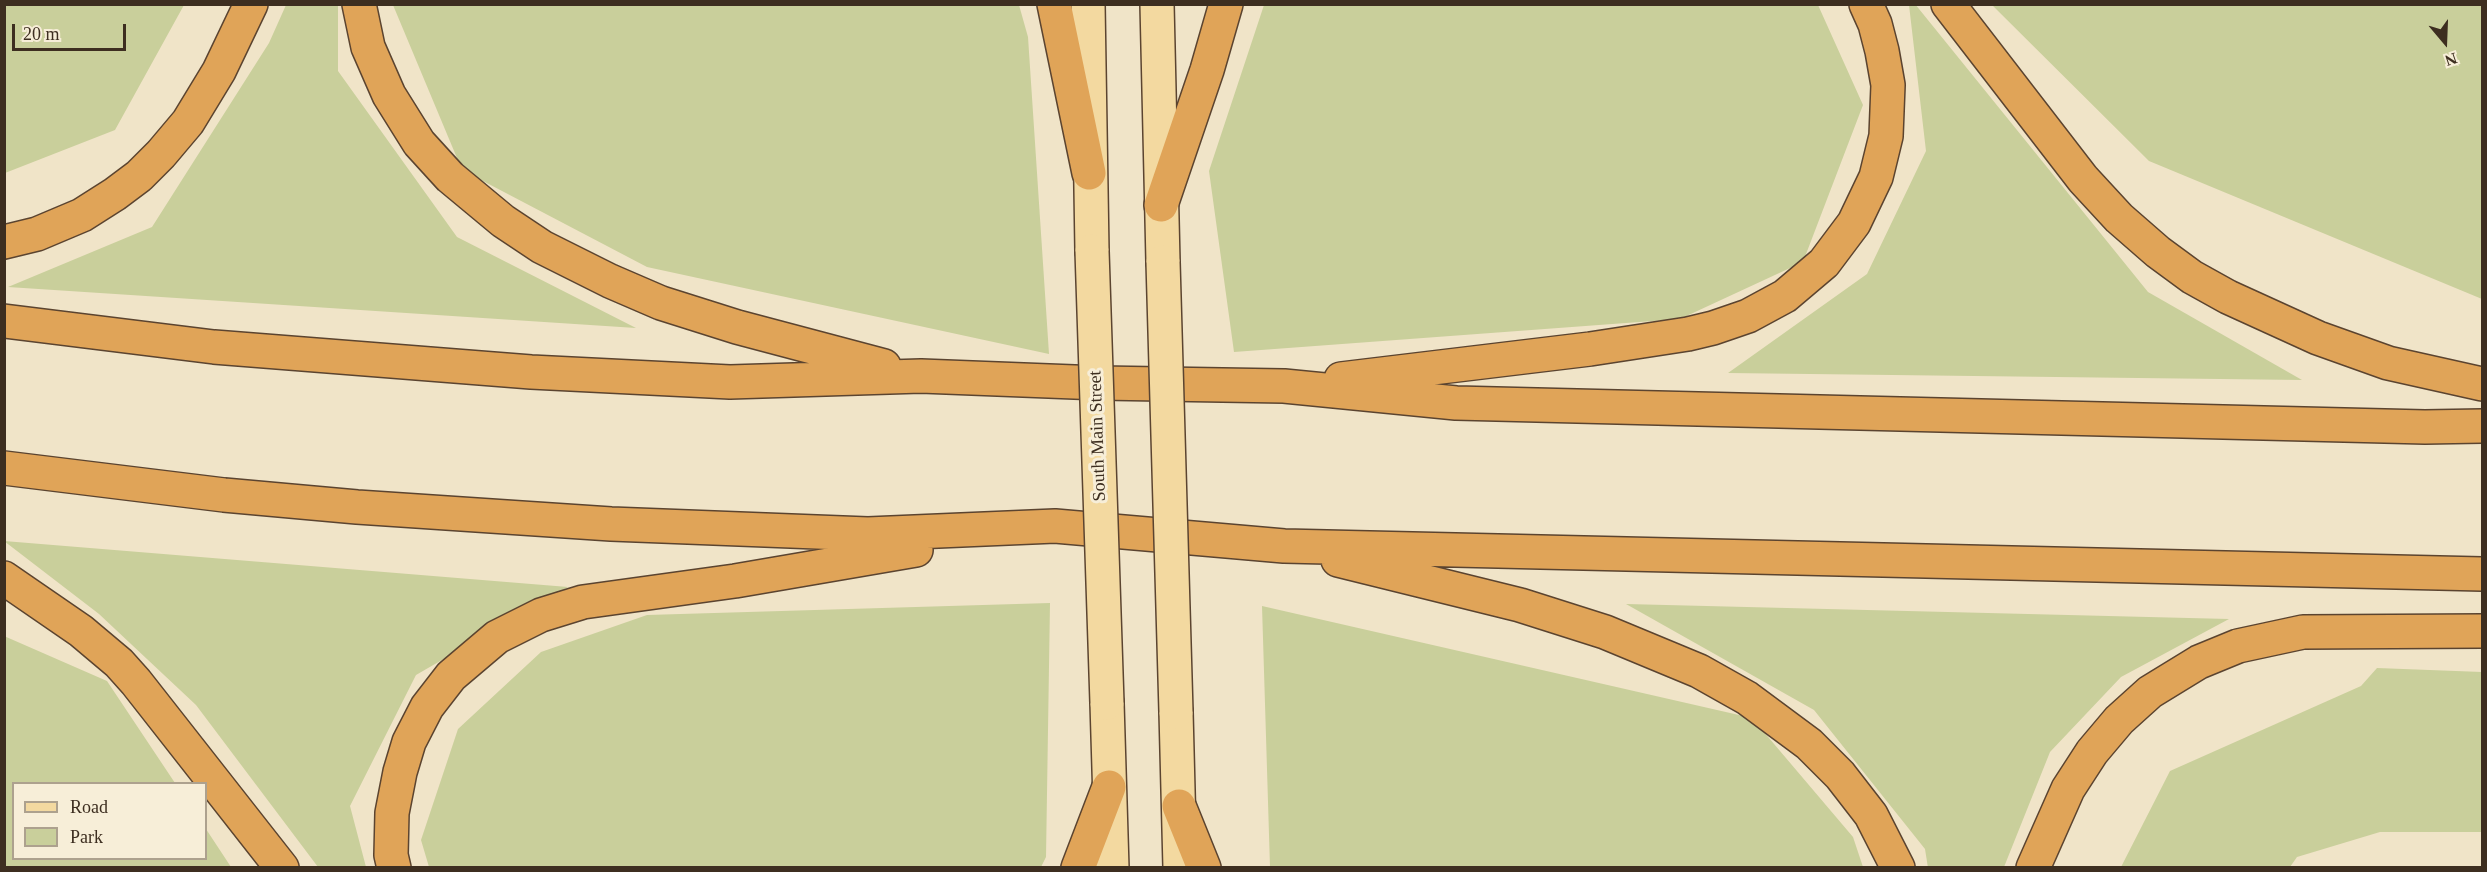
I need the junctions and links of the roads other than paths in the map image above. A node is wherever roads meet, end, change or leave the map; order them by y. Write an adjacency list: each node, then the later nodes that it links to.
1 (251, 4): 11 (highway)
2 (359, 4): 13 (highway)
3 (1054, 4): 9 (highway)
4 (1088, 4): 9 (main road, South Main Street)
5 (1157, 4): 10 (main road)
6 (1226, 4): 10 (highway)
7 (1866, 4): 15 (highway)
8 (1948, 4): 14 (highway)
9 (1089, 173): 23 (main road, South Main Street, bridge)
10 (1161, 205): 24 (main road, bridge)
11 (4, 242)
12 (4, 321): 13 (highway)
13 (921, 376): 15 (highway)
14 (2482, 384)
15 (1284, 386): 16 (highway)
16 (2482, 426)
17 (4, 468): 18 (highway)
18 (1055, 526): 19 (highway); 26 (highway)
19 (1284, 546): 20 (highway); 31 (highway)
20 (2482, 574)
21 (4, 578): 25 (highway)
22 (2482, 631): 32 (highway)
23 (1109, 787): 27 (highway); 28 (main road, South Main Street)
24 (1179, 806): 29 (main road); 30 (highway)
25 (282, 867)
26 (394, 867)
27 (1078, 867)
28 (1112, 867)
29 (1180, 867)
30 (1204, 867)
31 (1898, 867)
32 (2033, 867)

